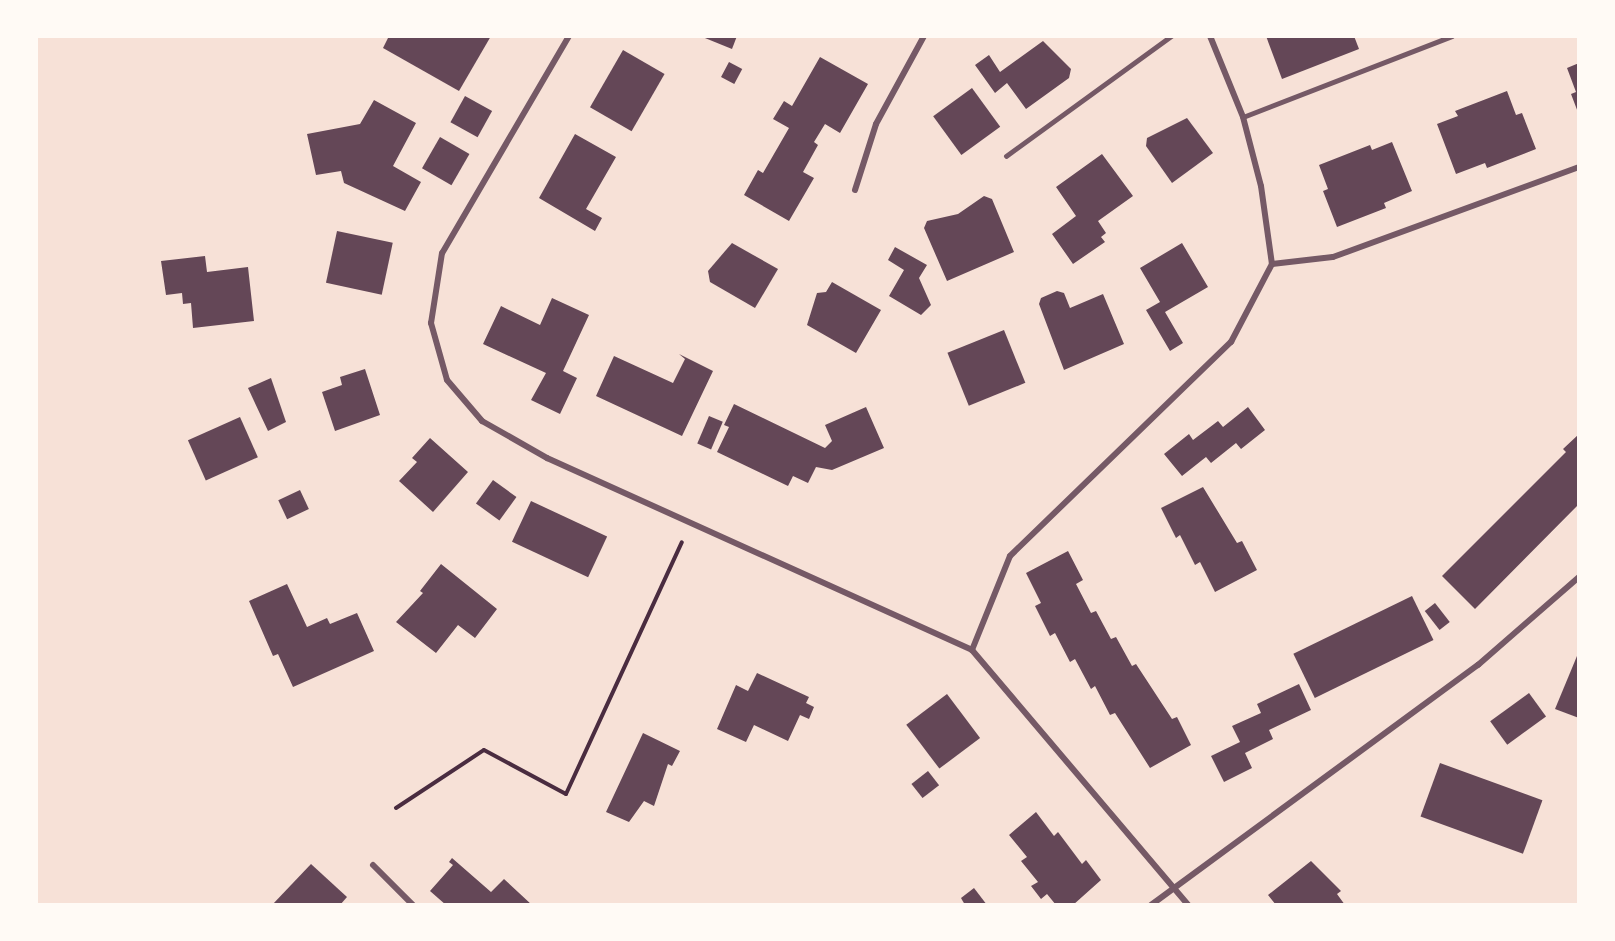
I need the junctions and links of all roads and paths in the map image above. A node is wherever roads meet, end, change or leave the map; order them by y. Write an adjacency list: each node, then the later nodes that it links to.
1 (569, 36): 11 (street)
2 (924, 36): 9 (street)
3 (1171, 36): 7 (lane)
4 (1210, 36): 6 (street)
5 (1452, 36): 6 (lane)
6 (1243, 117): 10 (street)
7 (1006, 156)
8 (1579, 167): 10 (street)
9 (855, 190)
10 (1272, 264): 13 (street)
11 (690, 525): 13 (street); 14 (path)
12 (1579, 577): 16 (street)
13 (972, 650): 16 (street)
14 (396, 808)
15 (372, 865): 17 (street)
16 (1174, 887): 18 (street); 19 (street)
17 (413, 905)
18 (1151, 905)
19 (1188, 905)

